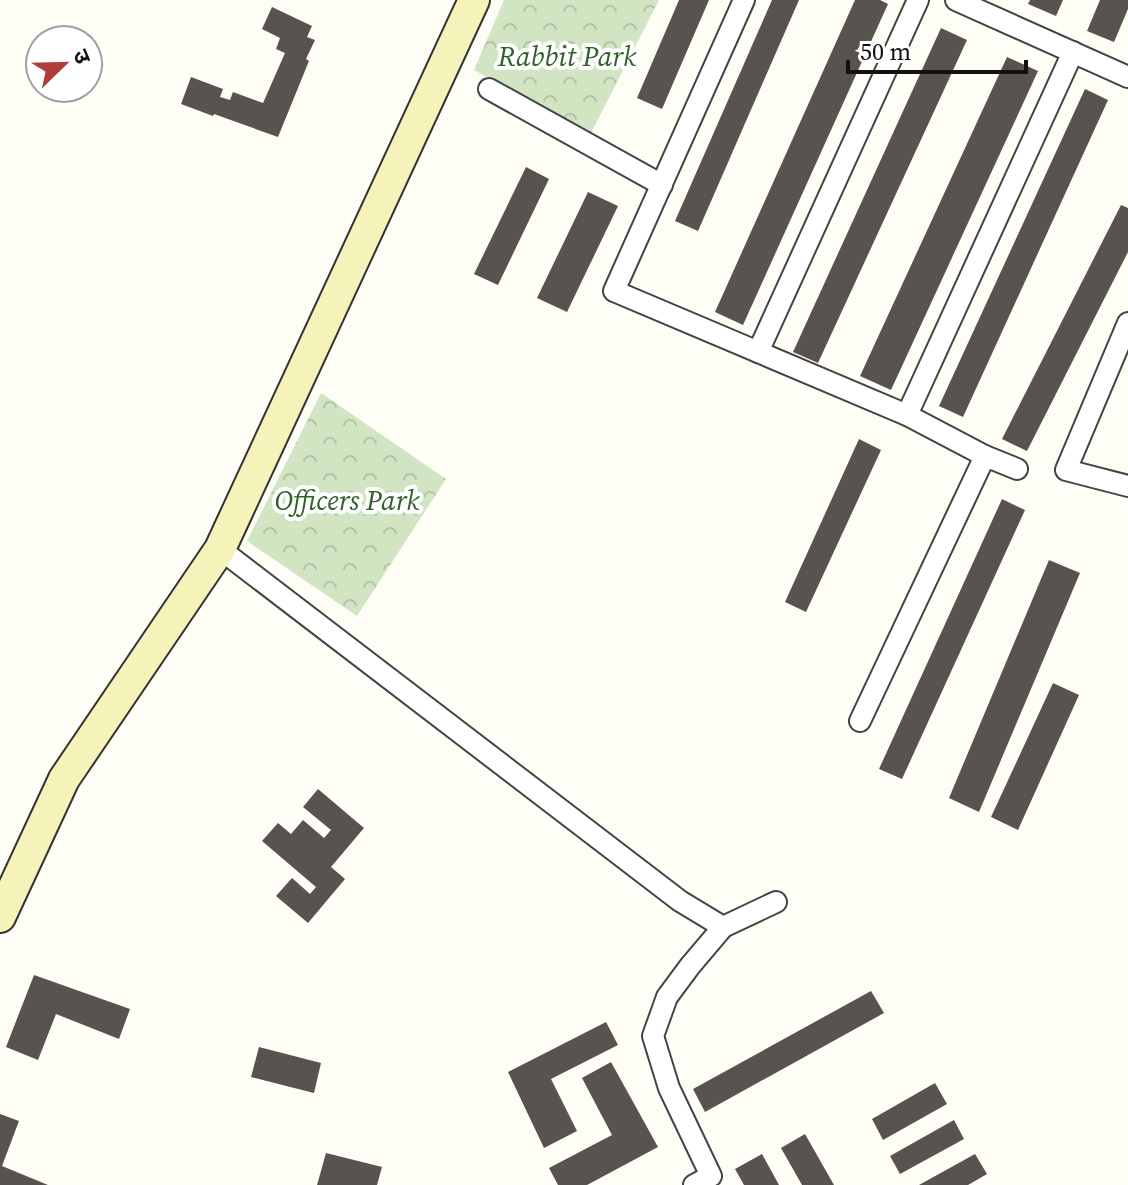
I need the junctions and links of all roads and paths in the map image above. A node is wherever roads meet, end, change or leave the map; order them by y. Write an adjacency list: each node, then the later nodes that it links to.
1 (474, 0): 16 (street)
2 (744, 0): 8 (street)
3 (918, 0): 10 (street)
4 (956, 0): 5 (street)
5 (1073, 52): 6 (street); 12 (street)
6 (1128, 77)
7 (489, 89): 8 (street)
8 (662, 185): 10 (street)
9 (1128, 323): 11 (street)
10 (758, 352): 12 (street)
11 (1119, 369): 15 (street)
12 (907, 415): 13 (street)
13 (985, 456): 14 (street); 17 (street)
14 (1017, 469)
15 (1128, 486)
16 (220, 549): 19 (street); 20 (street)
17 (860, 721)
18 (776, 902): 20 (street)
19 (0, 917)
20 (723, 927): 21 (street)
21 (694, 1185)

